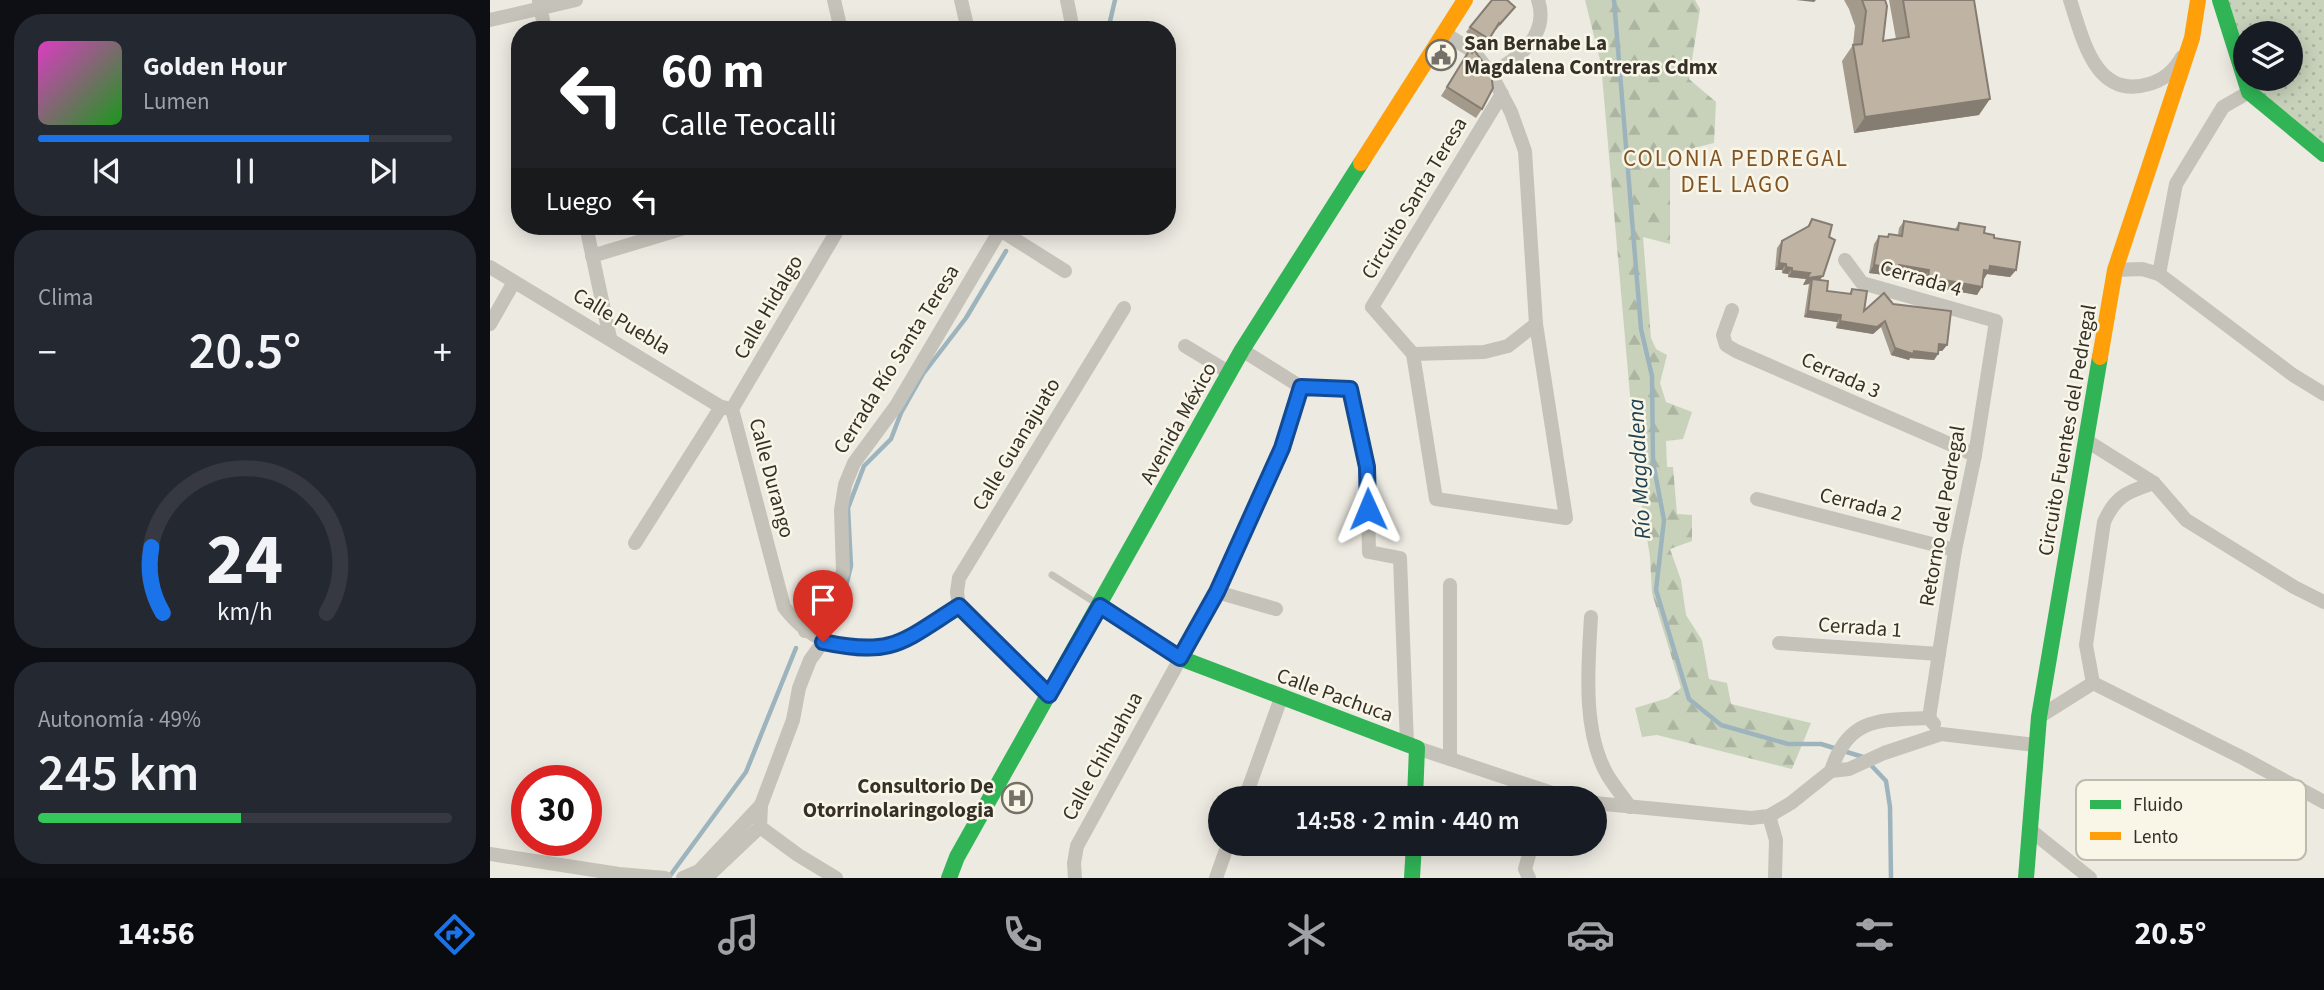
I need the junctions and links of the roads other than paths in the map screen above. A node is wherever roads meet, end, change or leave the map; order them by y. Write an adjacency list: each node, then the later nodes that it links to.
1 (576, 0): 10 (street)
2 (834, 0): 12 (street)
3 (961, 0): 13 (street)
4 (1068, 0): 14 (street)
5 (1465, 0): 15 (street, Avenida México)
6 (1538, 0): 17 (street)
7 (2070, 0): 16 (street)
8 (2198, 0): 16 (street, Circuito Fuentes del Pedregal)
9 (2220, 0): 18 (street)
10 (540, 4): 11 (street)
11 (490, 20)
12 (839, 21)
13 (966, 21)
14 (1072, 21)
15 (1444, 33): 17 (street); 40 (street, Avenida México)
16 (2192, 38): 29 (street, Circuito Fuentes del Pedregal)
17 (1491, 74): 19 (street)
18 (2249, 92): 20 (street); 31 (street)
19 (1502, 94): 37 (street); 41 (street, Circuito Santa Teresa)
20 (2324, 154)
21 (588, 235): 26 (street)
22 (661, 235): 26 (street)
23 (834, 235): 45 (street, Calle Hidalgo)
24 (992, 235): 60 (street, Cerrada Río Santa Teresa)
25 (1009, 235): 30 (street)
26 (592, 256): 38 (street)
27 (1846, 260): 35 (street, Cerrada 4)
28 (490, 267): 32 (street, Calle Puebla)
29 (2115, 270): 31 (street); 46 (street, Circuito Fuentes del Pedregal)
30 (1065, 271)
31 (2159, 274): 44 (street)
32 (514, 282): 36 (street); 38 (street, Calle Puebla)
33 (1124, 308): 56 (street, Calle Guanajuato)
34 (1732, 310): 47 (street, Cerrada 3)
35 (1996, 321): 47 (street, Retorno del Pedregal)
36 (490, 324)
37 (1536, 324): 41 (street); 41 (street)
38 (610, 338): 45 (street, Calle Puebla)
39 (1185, 346): 42 (street)
40 (1242, 349): 42 (street, Avenida México); 43 (street)
41 (1412, 354)
42 (1230, 373): 57 (street, Avenida México)
43 (1301, 387): 54 (street, Calle Chihuahua); 72 (street)
44 (2324, 394)
45 (727, 408): 50 (street, Calle Hidalgo); 60 (street, Calle Durango)
46 (2087, 441): 48 (street); 68 (street, Circuito Fuentes del Pedregal)
47 (1975, 455): 51 (street, Retorno del Pedregal)
48 (2154, 483): 55 (street); 65 (street)
49 (1757, 499): 51 (street, Cerrada 2)
50 (635, 543)
51 (1955, 550): 63 (street, Retorno del Pedregal)
52 (1052, 575): 57 (lane)
53 (1450, 584): 73 (street)
54 (1217, 592): 58 (street); 64 (street, Calle Chihuahua)
55 (2324, 602)
56 (959, 606): 61 (street, Calle Durango); 66 (street)
57 (1100, 606): 64 (street, Calle Pachuca); 66 (street, Avenida México)
58 (1276, 609)
59 (1591, 617): 83 (street)
60 (805, 631): 61 (street, Calle Durango)
61 (823, 642): 82 (street)
62 (1779, 643): 63 (street, Cerrada 1)
63 (1939, 654): 69 (street, Retorno del Pedregal)
64 (1180, 658): 67 (street, Calle Pachuca); 97 (street, Calle Chihuahua)
65 (2093, 684): 68 (street); 75 (street)
66 (1049, 695): 96 (street, Avenida México)
67 (1281, 698): 72 (street, Calle Pachuca); 76 (street)
68 (2039, 717): 71 (street, Circuito Fuentes del Pedregal)
69 (1929, 718): 70 (street); 74 (street)
70 (1941, 734): 71 (street); 74 (street)
71 (2035, 745): 86 (street, Circuito Fuentes del Pedregal)
72 (1412, 746): 73 (street, Calle Pachuca); 77 (street)
73 (1450, 759): 78 (street, Calle Pachuca)
74 (1831, 771): 84 (street)
75 (2284, 780)
76 (1249, 786)
77 (1414, 786)
78 (1520, 786)
79 (2306, 792): 80 (street)
80 (2324, 802)
81 (1607, 804): 83 (street)
82 (761, 805): 85 (street); 92 (street)
83 (1630, 807): 84 (street)
84 (1769, 816): 101 (street)
85 (760, 827): 94 (street); 95 (street)
86 (2029, 829): 102 (street, Circuito Fuentes del Pedregal); 103 (street)
87 (490, 854): 91 (street)
88 (1224, 856): 98 (street)
89 (1413, 856): 99 (street)
90 (1529, 856): 100 (street)
91 (642, 877): 93 (street)
92 (685, 877)
93 (665, 878)
94 (706, 878)
95 (836, 878)
96 (949, 878)
97 (1075, 878)
98 (1216, 878)
99 (1412, 878)
100 (1529, 878)
101 (1776, 878)
102 (2026, 878)
103 (2090, 878)

